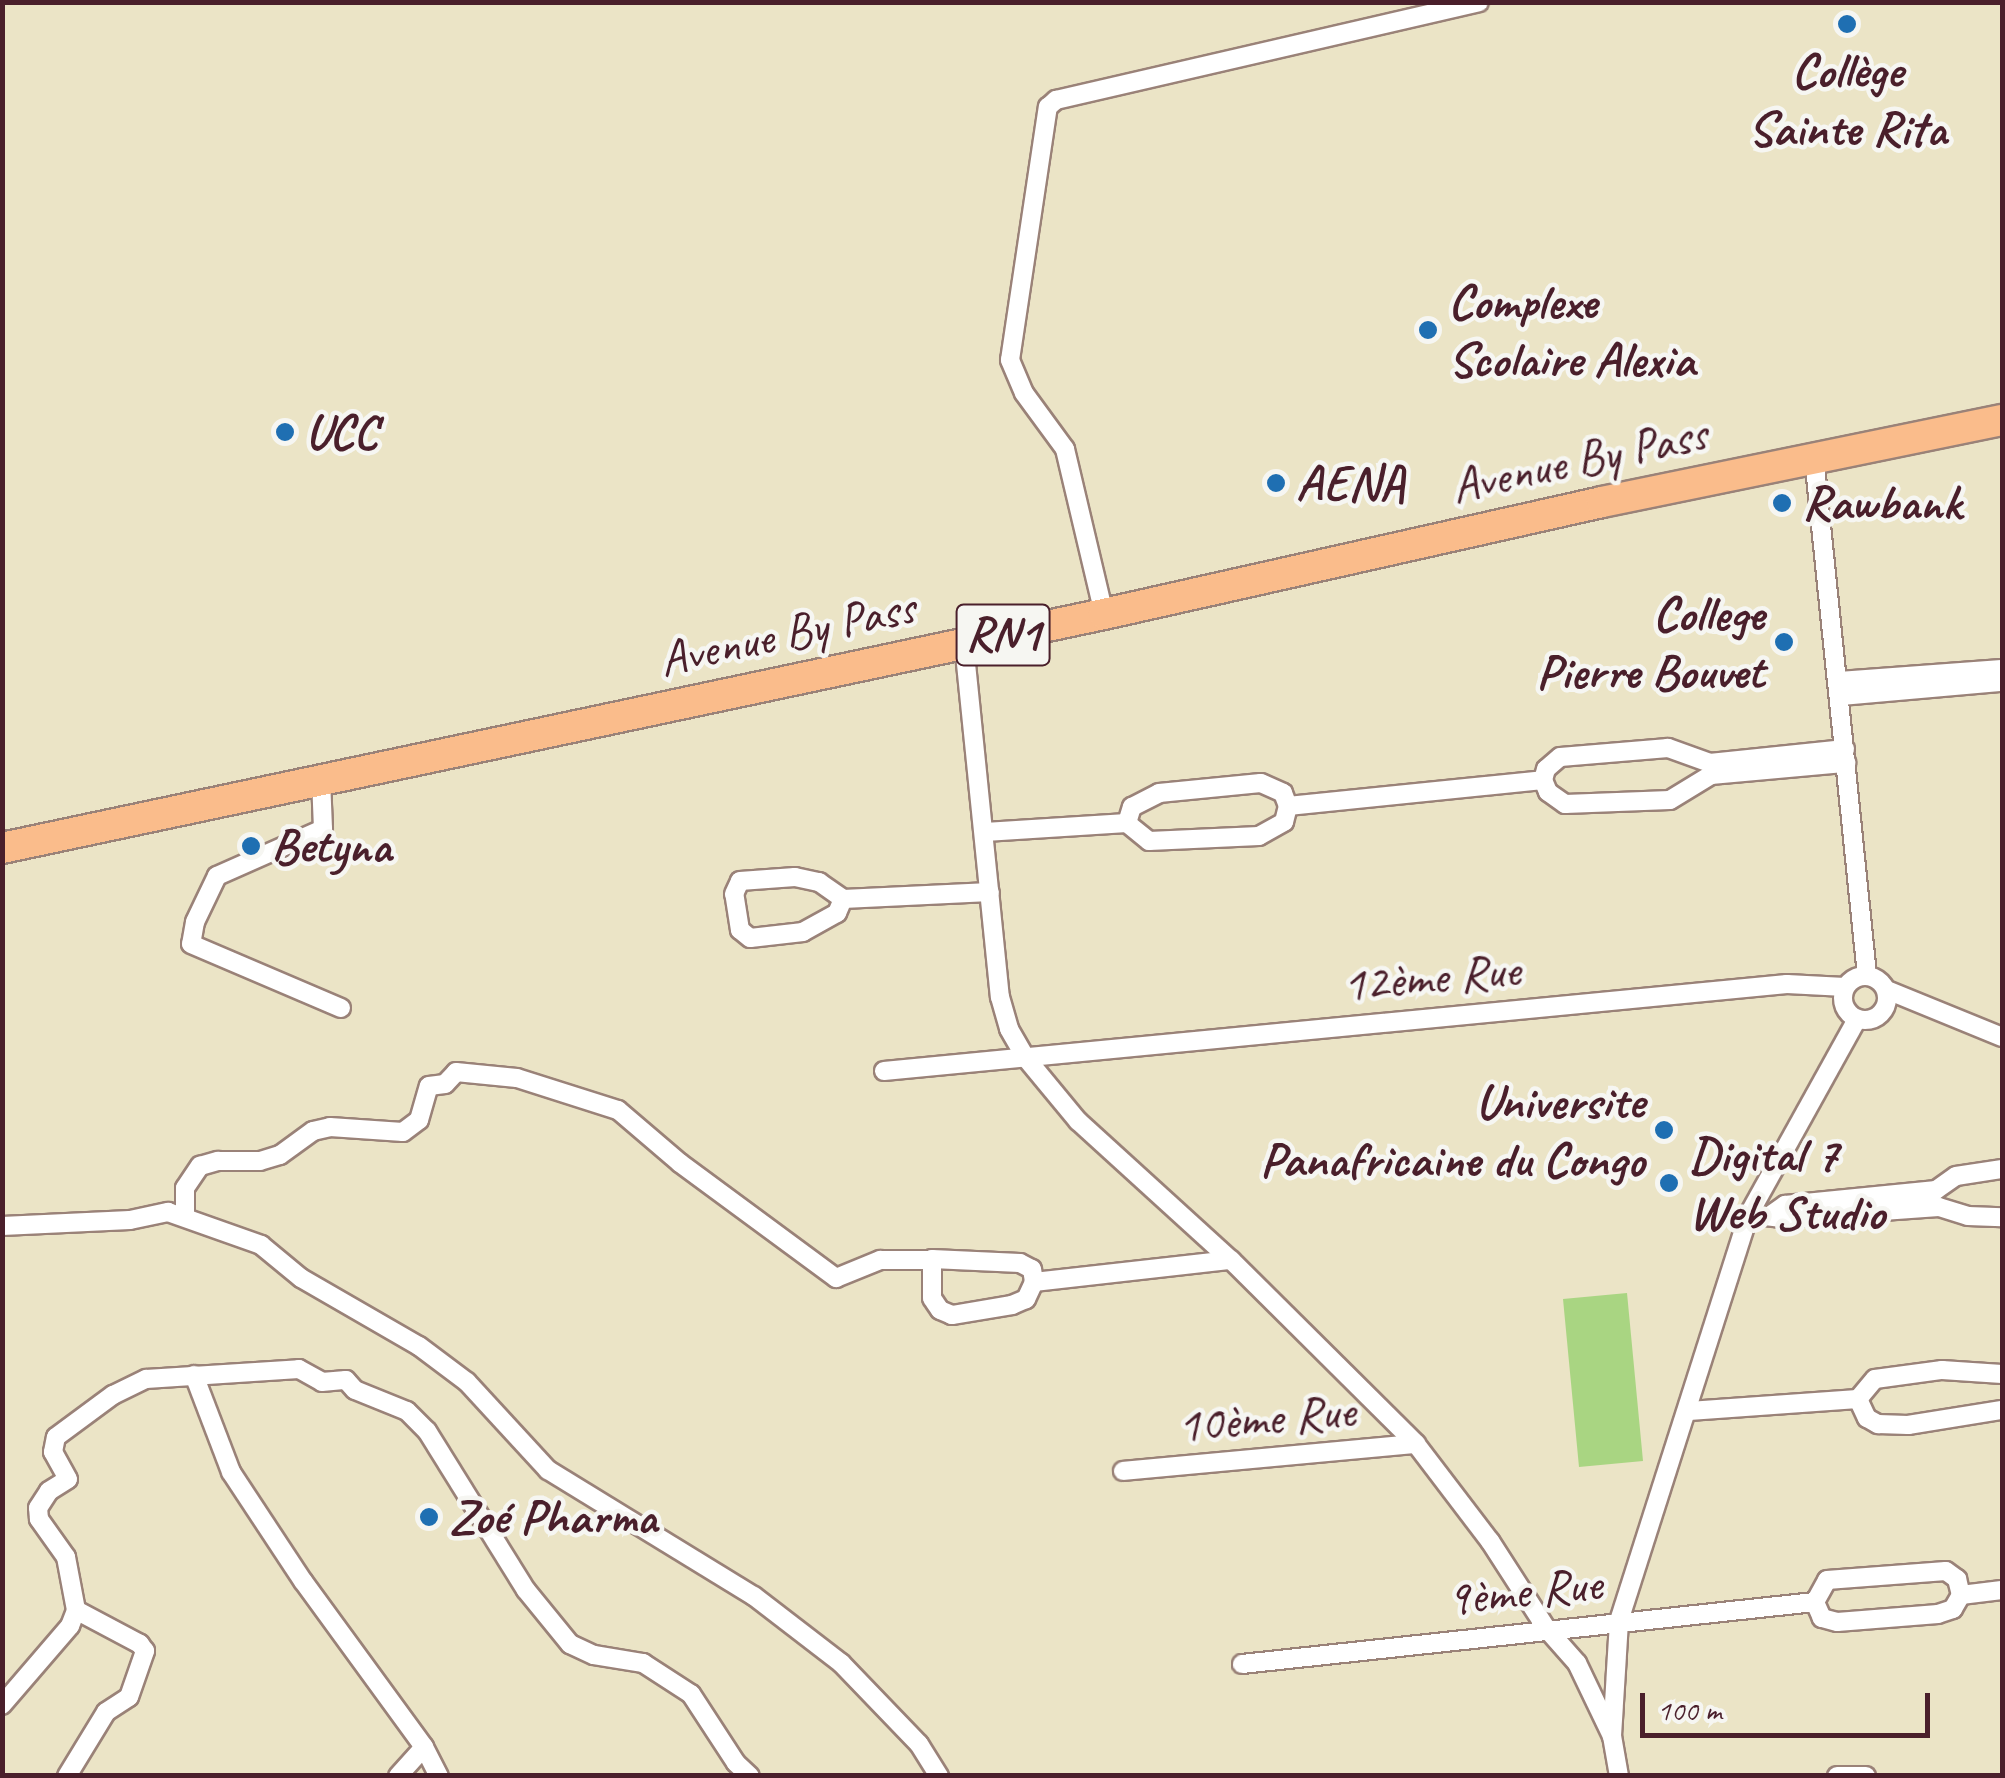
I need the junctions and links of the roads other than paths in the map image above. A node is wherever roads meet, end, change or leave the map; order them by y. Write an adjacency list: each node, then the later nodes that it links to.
1 (1480, 2): 6 (street)
2 (2002, 420): 3 (highway, Avenue By Pass / RN1)
3 (1960, 428): 4 (highway); 5 (highway, Avenue By Pass / RN1)
4 (2002, 432)
5 (1814, 457): 6 (highway, Avenue By Pass / RN1); 10 (street)
6 (1104, 614): 7 (highway, Avenue By Pass / RN1)
7 (964, 644): 13 (highway, Avenue By Pass / RN1); 17 (street)
8 (2002, 668): 10 (street)
9 (2002, 682): 10 (street)
10 (1840, 689): 11 (street)
11 (1846, 756): 12 (street); 21 (street)
12 (1710, 769): 14 (street); 14 (street)
13 (321, 779): 18 (highway, Avenue By Pass / RN1); 24 (street)
14 (1543, 780): 15 (street)
15 (1288, 806): 16 (street); 16 (street)
16 (1127, 824): 17 (street)
17 (984, 832): 19 (street)
18 (2, 848)
19 (990, 892): 20 (street); 27 (street)
20 (843, 899): 20 (street)
21 (1867, 976): 22 (street); 23 (street)
22 (1845, 987): 25 (street); 27 (street, 12ème Rue)
23 (1886, 990): 25 (street); 26 (street)
24 (342, 1008)
25 (1857, 1019): 31 (street)
26 (2002, 1037)
27 (1025, 1056): 28 (street, 12ème Rue); 36 (street)
28 (884, 1072)
29 (2002, 1168): 30 (street)
30 (1937, 1198): 31 (street); 33 (street)
31 (1750, 1214): 42 (street)
32 (185, 1216): 34 (street); 35 (street); 59 (street)
33 (2002, 1217)
34 (2, 1226)
35 (932, 1260): 37 (street); 37 (street)
36 (1231, 1260): 37 (street); 43 (street)
37 (1034, 1282)
38 (2002, 1374): 40 (street)
39 (194, 1375): 48 (street); 54 (street); 58 (street)
40 (1858, 1399): 41 (street); 42 (street)
41 (2002, 1410)
42 (1689, 1411): 49 (street)
43 (1416, 1444): 44 (street, 10ème Rue); 50 (street)
44 (1123, 1471)
45 (2002, 1590): 46 (street)
46 (1960, 1595): 47 (street); 47 (street)
47 (1816, 1602): 49 (street, 9ème Rue)
48 (76, 1610): 52 (street); 55 (street)
49 (1619, 1621): 50 (street, 9ème Rue); 53 (street)
50 (1546, 1628): 51 (street, 9ème Rue); 53 (street)
51 (1242, 1664)
52 (2, 1705)
53 (1612, 1736): 60 (street)
54 (424, 1747): 56 (street); 57 (street)
55 (68, 1776)
56 (398, 1776)
57 (439, 1776)
58 (750, 1776)
59 (939, 1776)
60 (1619, 1776)
61 (1838, 1776): 62 (street)
62 (1866, 1776)

